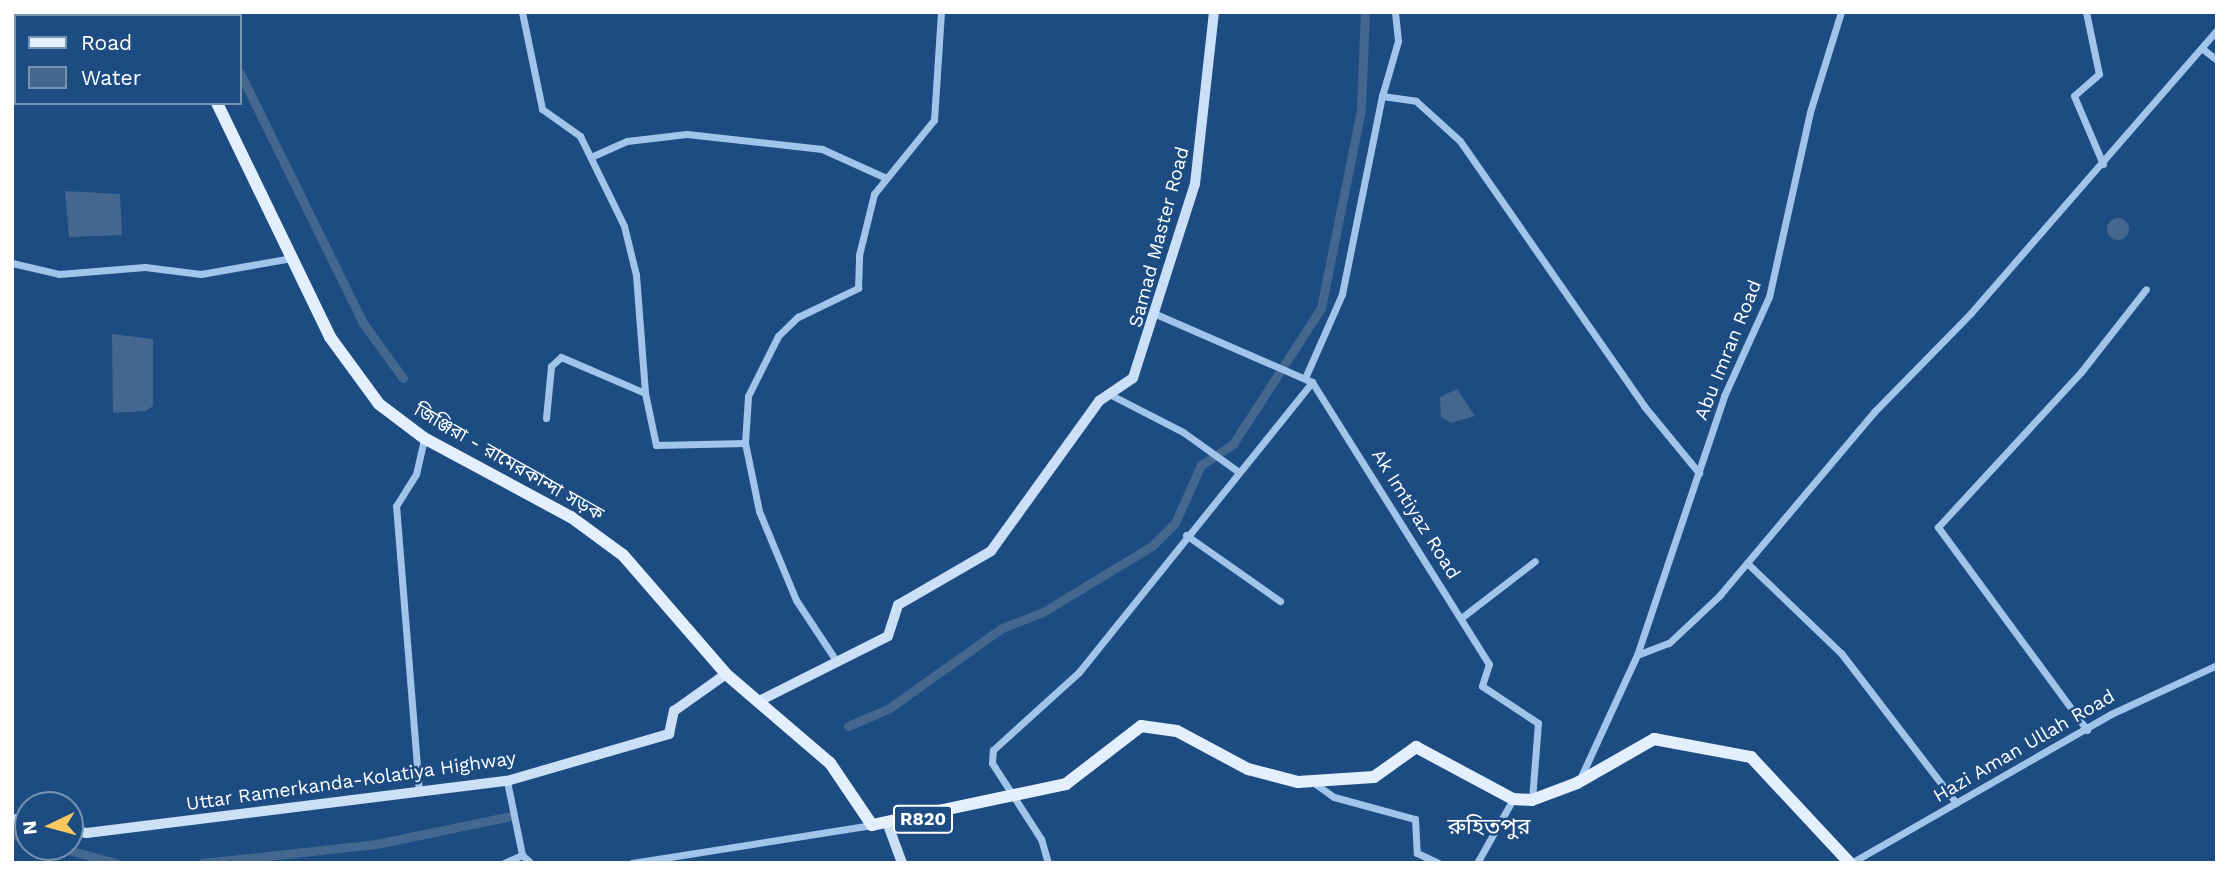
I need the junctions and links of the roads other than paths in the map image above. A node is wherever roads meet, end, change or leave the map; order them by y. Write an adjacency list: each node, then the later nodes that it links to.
1 (522, 12): 12 (street)
2 (941, 12): 14 (street)
3 (1214, 12): 18 (street, Samad Master Road)
4 (1395, 12): 10 (street)
5 (1841, 12): 26 (street, Abu Imran Road)
6 (2086, 12): 13 (street)
7 (2217, 30): 8 (street)
8 (2204, 50): 9 (street); 13 (street)
9 (2217, 61)
10 (1382, 96): 19 (street); 26 (street)
11 (217, 105): 15 (main road, জিঞ্জিরা - রামেরকান্দা সড়ক / R820)
12 (593, 156): 14 (street); 20 (street)
13 (2104, 164): 29 (street)
14 (884, 177): 24 (street)
15 (292, 258): 16 (street); 23 (main road, জিঞ্জিরা - রামেরকান্দা সড়ক / R820)
16 (12, 263)
17 (2146, 289): 37 (street)
18 (1158, 315): 19 (street); 21 (street, Samad Master Road)
19 (1306, 378): 25 (street); 31 (street, Ak Imtiyaz Road)
20 (645, 393): 22 (street); 24 (street)
21 (1113, 396): 25 (street); 33 (street, Samad Master Road)
22 (546, 418)
23 (424, 438): 35 (main road, জিঞ্জিরা - রামেরকান্দা সড়ক / R820); 41 (street)
24 (745, 443): 33 (street)
25 (1236, 470): 27 (street)
26 (1699, 473): 32 (street, Abu Imran Road)
27 (1186, 535): 30 (street); 42 (street)
28 (1535, 561): 31 (street)
29 (1747, 563): 32 (street); 45 (street)
30 (1280, 601)
31 (1461, 618): 44 (street, Ak Imtiyaz Road)
32 (1637, 655): 40 (street, Abu Imran Road)
33 (837, 662): 36 (street, Samad Master Road)
34 (2217, 666): 37 (street, Hazi Aman Ullah Road)
35 (726, 674): 36 (main road, জিঞ্জিরা - রামেরকান্দা সড়ক / R820); 38 (street, Uttar Ramerkanda-Kolatiya Highway)
36 (761, 700): 46 (main road, জিঞ্জিরা - রামেরকান্দা সড়ক / R820)
37 (2087, 730): 45 (street, Hazi Aman Ullah Road)
38 (507, 781): 41 (street, Uttar Ramerkanda-Kolatiya Highway); 49 (street)
39 (1314, 783): 42 (main road, R820); 43 (main road, R820); 55 (street)
40 (1577, 783): 44 (main road, R820); 57 (main road, R820)
41 (419, 791): 48 (street, Uttar Ramerkanda-Kolatiya Highway)
42 (1013, 799): 47 (main road, R820); 54 (street)
43 (1513, 799): 44 (main road, R820); 56 (street)
44 (1532, 800)
45 (1956, 803): 57 (street, Hazi Aman Ullah Road)
46 (872, 825): 47 (main road, R820); 52 (street)
47 (888, 825): 53 (street)
48 (84, 832)
49 (522, 855): 50 (street); 51 (street)
50 (504, 863)
51 (531, 863)
52 (632, 863)
53 (902, 863)
54 (1048, 863)
55 (1438, 863)
56 (1477, 863)
57 (1850, 863)

